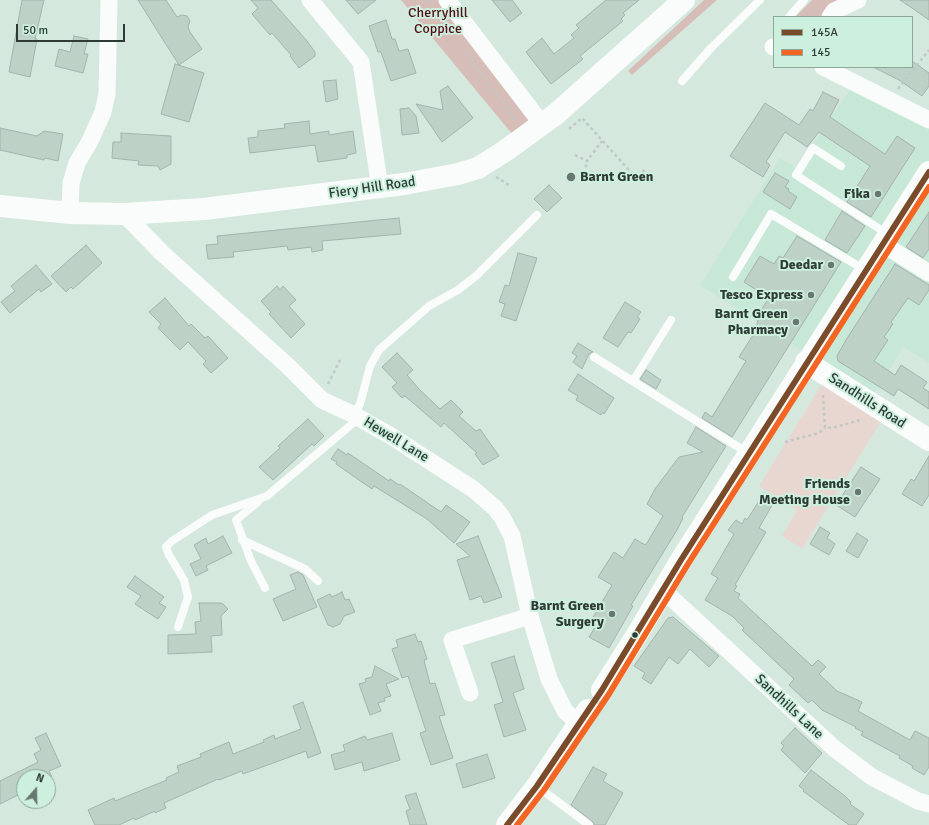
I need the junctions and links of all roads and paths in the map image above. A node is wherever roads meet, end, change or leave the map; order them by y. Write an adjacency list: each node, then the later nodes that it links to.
1 (109, 0): 26 (street)
2 (310, 0): 24 (street)
3 (447, 0): 15 (street)
4 (684, 0): 15 (street, Fiery Hill Road)
5 (760, 0): 12 (lane)
6 (804, 0): 8 (lane)
7 (858, 0): 9 (street)
8 (790, 16)
9 (831, 16)
10 (929, 50): 13 (path)
11 (825, 68): 14 (street)
12 (682, 81)
13 (898, 90)
14 (929, 120)
15 (542, 124): 24 (street, Fiery Hill Road)
16 (569, 129): 17 (path)
17 (602, 141): 19 (path); 21 (path)
18 (575, 155): 19 (path)
19 (587, 161): 23 (path)
20 (841, 166): 29 (lane)
21 (646, 168)
22 (928, 176): 29 (street)
23 (583, 179)
24 (380, 188): 27 (street, Fiery Hill Road)
25 (4, 211): 26 (street, Fiery Hill Road)
26 (70, 213): 27 (street, Fiery Hill Road)
27 (124, 214): 39 (street, Hewell Lane)
28 (537, 215): 41 (lane)
29 (886, 239): 30 (street); 31 (street)
30 (866, 270): 32 (lane); 36 (street)
31 (929, 273)
32 (733, 277)
33 (671, 320): 38 (lane)
34 (594, 357): 38 (lane)
35 (341, 358): 39 (path)
36 (806, 362): 37 (street, Sandhills Road); 45 (street)
37 (827, 375): 40 (street, Sandhills Road); 42 (path)
38 (633, 381): 45 (lane)
39 (325, 393): 41 (street, Hewell Lane)
40 (879, 409): 42 (path); 43 (street, Sandhills Road)
41 (357, 416): 46 (lane); 51 (street, Hewell Lane)
42 (825, 428): 44 (path)
43 (929, 440)
44 (785, 442)
45 (748, 453): 50 (street)
46 (267, 496): 47 (lane); 52 (lane)
47 (242, 540): 48 (lane); 49 (lane)
48 (318, 581)
49 (265, 588)
50 (664, 590): 53 (street); 57 (street, Sandhills Lane)
51 (530, 616): 54 (street); 55 (street, Hewell Lane)
52 (178, 627)
53 (602, 690)
54 (470, 693)
55 (584, 717): 56 (street)
56 (537, 786): 58 (street); 59 (lane)
57 (929, 804)
58 (507, 825)
59 (589, 825)

